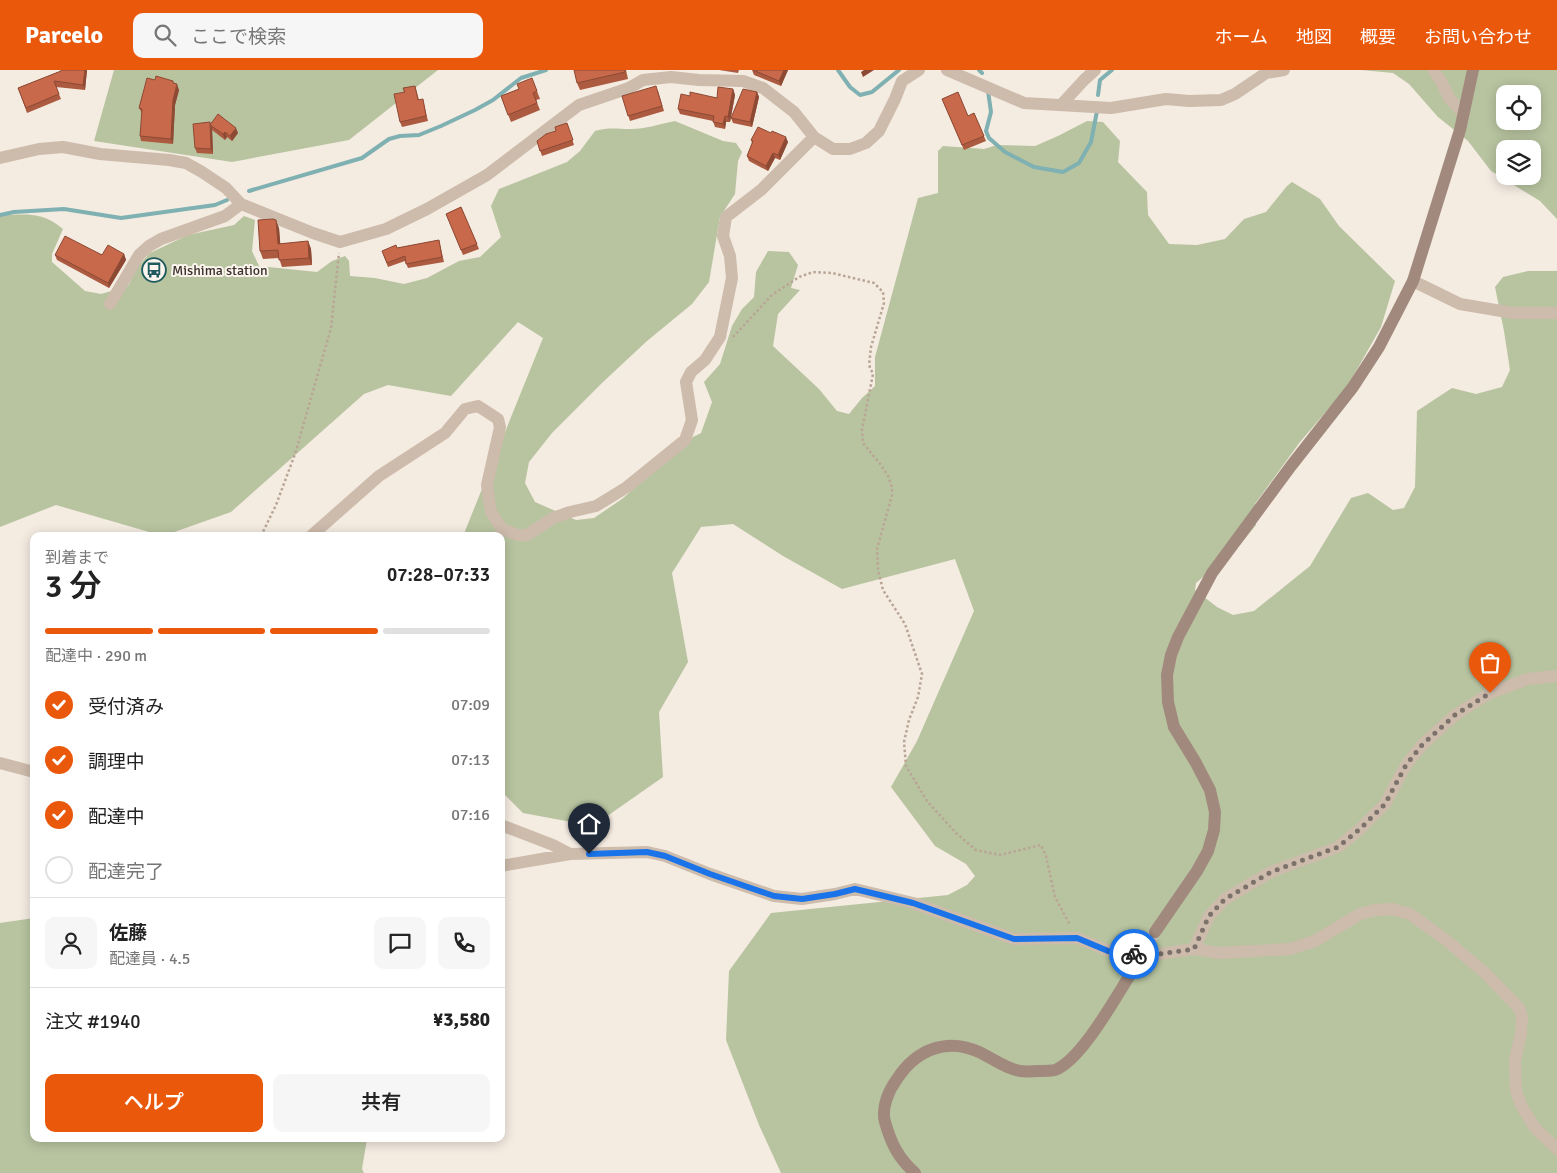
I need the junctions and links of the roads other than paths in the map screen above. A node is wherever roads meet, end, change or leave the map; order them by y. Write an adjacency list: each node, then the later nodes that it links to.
1 (919, 70): 10 (street)
2 (947, 70): 8 (street)
3 (1096, 70): 8 (street)
4 (1284, 70): 8 (street)
5 (1433, 70): 9 (street)
6 (1473, 70): 9 (street)
7 (641, 75): 10 (street); 12 (street)
8 (1061, 105)
9 (1464, 114): 13 (street)
10 (814, 137): 16 (street)
11 (0, 158): 12 (street)
12 (241, 204): 14 (street)
13 (1413, 281): 15 (street); 23 (street)
14 (110, 304)
15 (1557, 313)
16 (316, 532)
17 (1557, 676): 24 (street)
18 (0, 764): 19 (street)
19 (30, 771)
20 (505, 827): 21 (street)
21 (570, 854): 22 (street); 24 (street)
22 (505, 865)
23 (1155, 932)
24 (1194, 949): 26 (street)
25 (1130, 975): 27 (street)
26 (1557, 1149)
27 (915, 1173)

